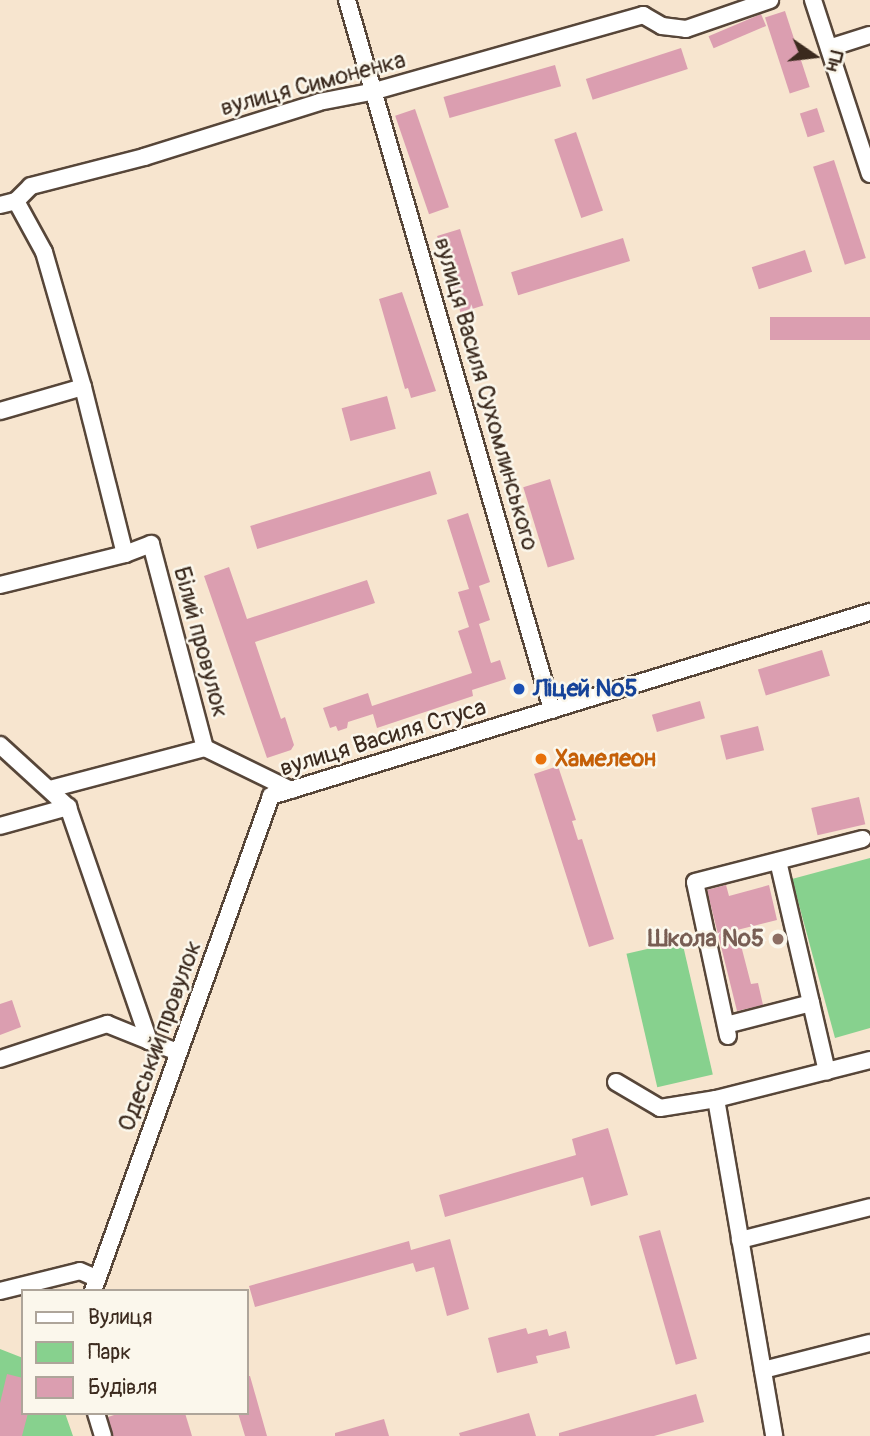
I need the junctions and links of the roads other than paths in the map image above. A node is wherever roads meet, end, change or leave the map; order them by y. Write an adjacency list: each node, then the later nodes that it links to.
1 (347, 0): 7 (street, вулиця Василя Сухомлинського)
2 (770, 0): 4 (street, вулиця Симоненка)
3 (813, 0): 6 (street)
4 (641, 8): 7 (street, вулиця Симоненка)
5 (870, 35): 6 (street)
6 (829, 48): 8 (street)
7 (375, 91): 9 (street, вулиця Симоненка); 15 (street, вулиця Василя Сухомлинського)
8 (870, 174)
9 (8, 203): 10 (street)
10 (83, 387): 11 (street); 12 (street)
11 (0, 411)
12 (125, 554): 13 (street, Білий провулок); 17 (street, Білий провулок)
13 (0, 585)
14 (870, 612): 15 (street, вулиця Василя Стуса)
15 (552, 710): 19 (street, вулиця Василя Стуса)
16 (0, 745): 18 (street)
17 (205, 748): 18 (street, Білий провулок); 19 (street)
18 (50, 789): 21 (street)
19 (291, 790): 20 (street, вулиця Василя Стуса)
20 (271, 796): 27 (street, Одеський провулок)
21 (68, 807): 22 (street); 26 (street)
22 (0, 826)
23 (863, 839): 24 (street)
24 (778, 861): 25 (street); 25 (street)
25 (811, 1003): 30 (street)
26 (149, 1041): 27 (street); 28 (street)
27 (178, 1052): 35 (street, Одеський провулок)
28 (0, 1059)
29 (870, 1060): 30 (street)
30 (827, 1071): 32 (street)
31 (616, 1082): 32 (street)
32 (716, 1099): 34 (street)
33 (870, 1207): 34 (street)
34 (740, 1240): 38 (street)
35 (94, 1284): 36 (street)
36 (0, 1291)
37 (870, 1343): 38 (street)
38 (763, 1370): 41 (street)
39 (97, 1415): 40 (street)
40 (103, 1436)
41 (774, 1436)

